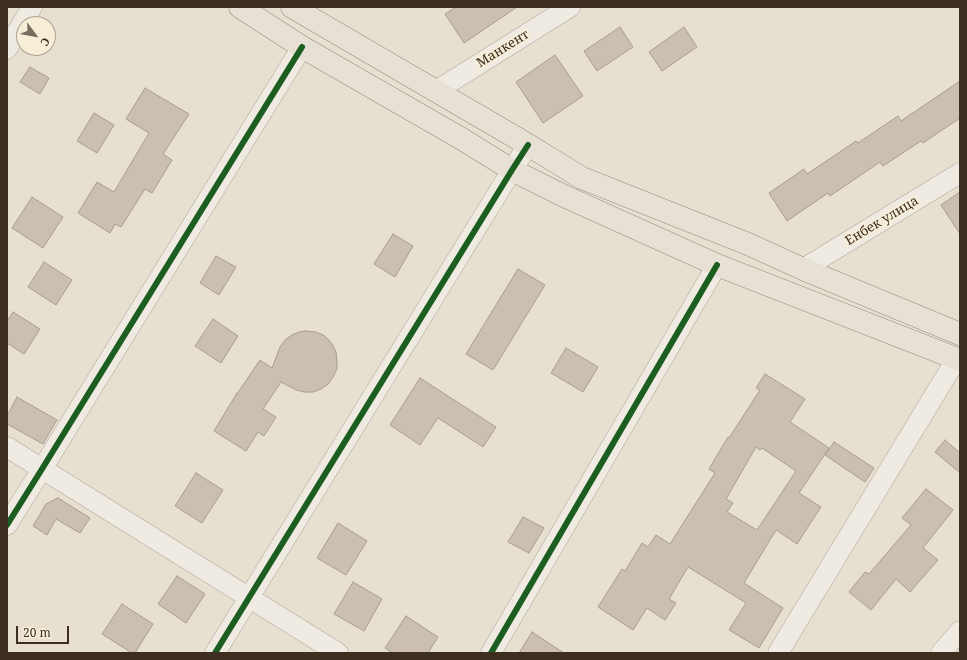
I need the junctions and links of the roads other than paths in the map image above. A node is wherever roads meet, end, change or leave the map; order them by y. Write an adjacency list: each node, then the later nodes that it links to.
1 (32, 7): 6 (street)
2 (240, 7): 5 (main road)
3 (292, 7): 7 (main road)
4 (570, 7): 7 (street, Манкент)
5 (302, 47): 9 (main road); 16 (street)
6 (7, 49)
7 (436, 91): 8 (main road)
8 (528, 145): 9 (street); 12 (main road)
9 (512, 170): 11 (main road); 18 (street)
10 (960, 173): 12 (street, Енбек улица)
11 (718, 265): 14 (main road); 22 (street)
12 (803, 268): 13 (main road)
13 (960, 334)
14 (959, 359): 23 (street)
15 (7, 447): 16 (street)
16 (42, 469): 17 (street); 18 (street)
17 (7, 525)
18 (249, 598): 20 (street); 21 (street)
19 (960, 631): 24 (street)
20 (215, 653)
21 (338, 653)
22 (491, 653)
23 (778, 653)
24 (941, 653)

